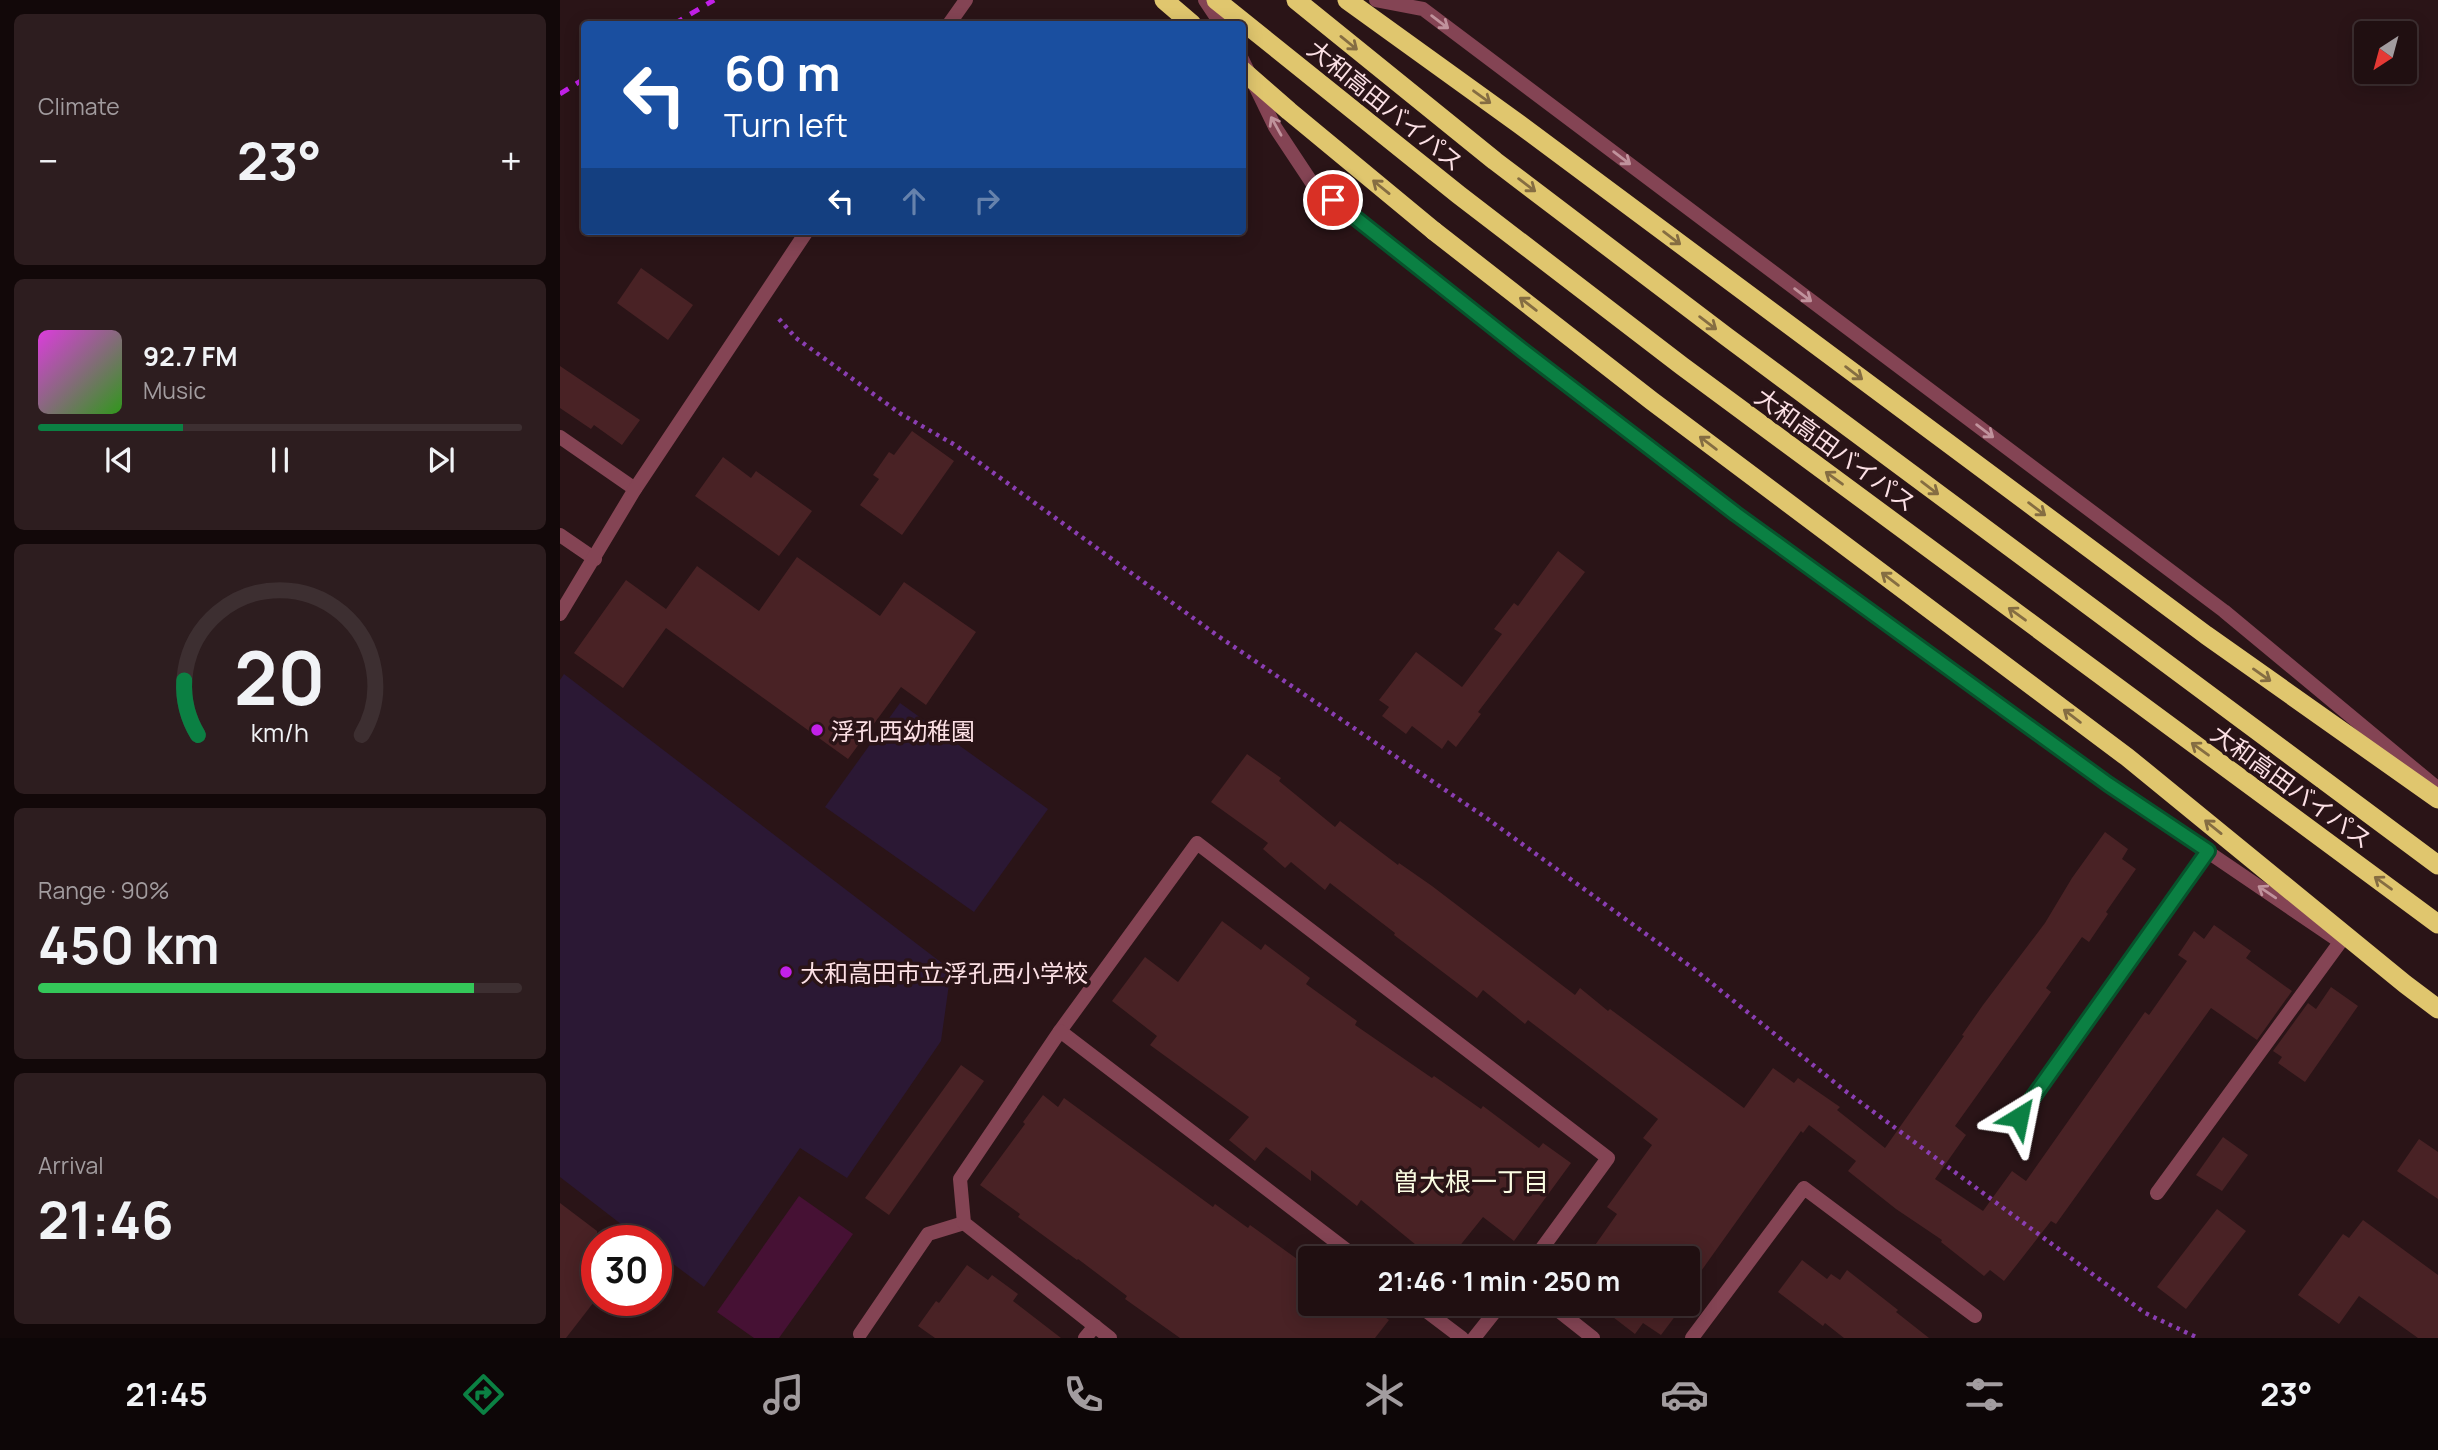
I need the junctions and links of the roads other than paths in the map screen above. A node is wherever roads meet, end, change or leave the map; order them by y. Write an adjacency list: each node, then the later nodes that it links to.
1 (966, 0): 8 (street)
2 (1164, 0): 9 (highway)
3 (1205, 0): 10 (street)
4 (1216, 0): 11 (highway, 大和高田バイパス, one-way to 4)
5 (1296, 0): 24 (highway, 大和高田バイパス, one-way to 24)
6 (1347, 0): 22 (highway, one-way to 22)
7 (1376, 0): 21 (street, one-way to 21)
8 (951, 21)
9 (1188, 21)
10 (1219, 21)
11 (1242, 21)
12 (1246, 24): 25 (highway, 大和高田バイパス, one-way to 12)
13 (1246, 67): 23 (street, one-way to 13)
14 (1246, 73): 27 (highway, one-way to 14, bridge)
15 (804, 235): 17 (street)
16 (560, 437): 17 (street)
17 (635, 489): 19 (street)
18 (560, 535): 19 (street)
19 (595, 559): 20 (street)
20 (560, 614)
21 (2438, 789)
22 (2438, 799)
23 (2208, 851): 26 (street, one-way to 23); 30 (street)
24 (2438, 865)
25 (2438, 924)
26 (2340, 941): 27 (street); 31 (street)
27 (2405, 984): 28 (highway)
28 (2438, 1009)
29 (1060, 1031): 32 (street); 33 (street); 34 (street)
30 (2019, 1117)
31 (2157, 1193)
32 (964, 1223): 39 (street); 40 (street)
33 (1341, 1246)
34 (1544, 1246)
35 (1433, 1316): 42 (street)
36 (1491, 1316): 43 (street)
37 (1565, 1316): 44 (street)
38 (1975, 1316): 45 (street)
39 (1090, 1332): 41 (street)
40 (860, 1334)
41 (1110, 1338)
42 (1462, 1338)
43 (1474, 1338)
44 (1593, 1338)
45 (1692, 1338)

